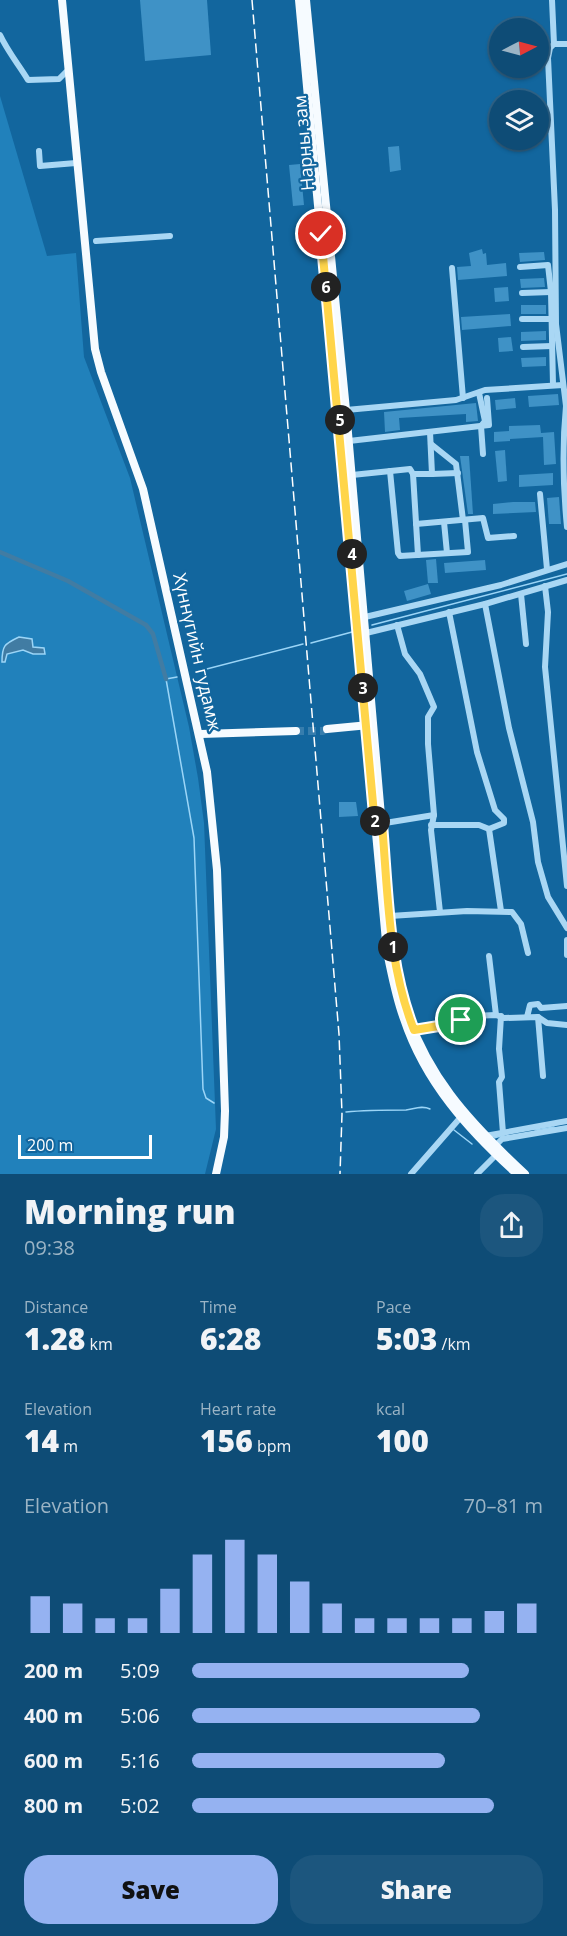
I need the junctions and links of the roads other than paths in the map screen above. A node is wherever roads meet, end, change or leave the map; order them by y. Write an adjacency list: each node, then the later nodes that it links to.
1 (60, 0): 8 (main road, Хүннүгийн гудамж); 9 (main road, Хүннүгийн гудамж)
2 (299, 0): 55 (main road, Нарны зам)
3 (306, 0): 27 (main road, Нарны зам)
4 (552, 0): 6 (street)
5 (0, 35): 8 (street)
6 (555, 44): 7 (street); 23 (street)
7 (567, 44)
8 (66, 72): 9 (main road, Хүннүгийн гудамж)
9 (75, 147): 11 (main road, Хүннүгийн гудамж)
10 (39, 151): 11 (street)
11 (76, 163): 60 (main road, Хүннүгийн гудамж)
12 (170, 236): 13 (street)
13 (96, 241)
14 (520, 267): 16 (street)
15 (452, 268): 25 (street)
16 (551, 292): 17 (street); 19 (street)
17 (522, 293)
18 (522, 319): 19 (street)
19 (552, 319): 20 (street)
20 (552, 345): 21 (street); 22 (street)
21 (523, 347)
22 (553, 385): 23 (street); 24 (street)
23 (563, 385): 42 (street)
24 (479, 393): 25 (street); 28 (street)
25 (463, 398): 27 (street)
26 (487, 398): 28 (street)
27 (346, 410): 30 (main road, Нарны зам)
28 (481, 426): 29 (street); 32 (street)
29 (430, 432): 30 (street); 31 (street)
30 (349, 441): 37 (main road, Нарны зам)
31 (431, 444): 34 (street); 36 (street)
32 (483, 454)
33 (390, 471): 35 (street); 37 (street); 45 (street)
34 (458, 473): 36 (street); 39 (street)
35 (413, 474): 36 (street); 41 (street)
36 (432, 474)
37 (352, 475): 53 (main road, Нарны зам)
38 (540, 494): 47 (street)
39 (464, 520): 40 (street); 43 (street); 44 (street)
40 (444, 522): 41 (street); 44 (street)
41 (416, 524): 45 (street)
42 (567, 527)
43 (514, 536)
44 (447, 553): 45 (street)
45 (418, 555)
46 (567, 564): 47 (street)
47 (547, 569): 53 (street)
48 (567, 580): 49 (street)
49 (545, 586): 50 (street); 65 (street)
50 (520, 594): 51 (street); 56 (street)
51 (485, 604): 52 (street); 69 (street)
52 (449, 612): 54 (street); 64 (street)
53 (365, 617): 55 (main road, Нарны зам)
54 (397, 625): 55 (street); 61 (street)
55 (362, 633): 57 (main road, Нарны зам)
56 (526, 644)
57 (370, 724): 58 (main road); 62 (main road, Нарны зам)
58 (327, 729)
59 (296, 731): 60 (main road)
60 (201, 734): 87 (main road, Хүннүгийн гудамж)
61 (434, 815): 62 (street); 63 (street)
62 (379, 824): 68 (main road, Нарны зам); 81 (main road, Нарны зам)
63 (431, 825): 64 (street); 67 (street)
64 (489, 829): 66 (street)
65 (567, 886)
66 (501, 910): 67 (street); 71 (street)
67 (440, 912): 68 (street)
68 (390, 916): 79 (main road, Нарны зам)
69 (567, 928)
70 (567, 940): 72 (street)
71 (528, 953)
72 (567, 955)
73 (489, 956): 75 (street)
74 (567, 1006): 76 (street)
75 (498, 1016): 76 (street); 79 (street); 84 (street)
76 (527, 1017): 77 (street)
77 (538, 1017): 78 (street); 80 (street)
78 (567, 1025)
79 (414, 1030): 85 (main road, Нарны зам)
80 (543, 1076)
81 (460, 1118): 86 (main road, Нарны зам); 88 (street)
82 (567, 1121): 84 (street)
83 (567, 1128): 86 (street)
84 (503, 1132): 85 (street)
85 (484, 1137): 86 (main road, Нарны зам)
86 (495, 1151): 89 (street); 90 (main road, Нарны зам); 91 (main road, Нарны зам)
87 (216, 1174)
88 (411, 1174)
89 (477, 1174)
90 (517, 1174)
91 (525, 1174)

